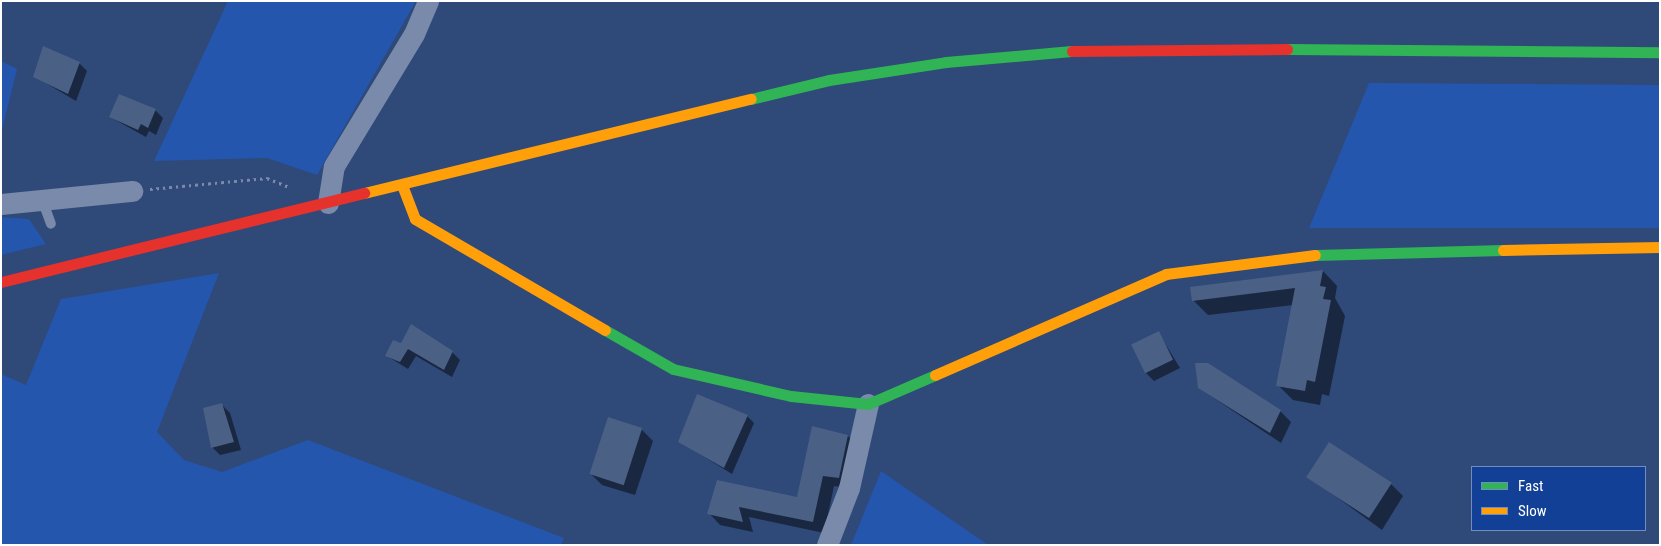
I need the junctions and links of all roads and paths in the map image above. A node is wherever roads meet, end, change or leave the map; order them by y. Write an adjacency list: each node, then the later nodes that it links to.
1 (428, 1): 7 (street)
2 (1660, 52): 3 (main road)
3 (402, 185): 7 (main road); 12 (main road)
4 (293, 189): 5 (path)
5 (132, 191): 6 (street)
6 (43, 202): 8 (street); 9 (lane)
7 (328, 203): 11 (main road)
8 (1, 204)
9 (51, 224)
10 (1660, 247): 12 (main road)
11 (1, 282)
12 (868, 404): 13 (street)
13 (827, 545)

